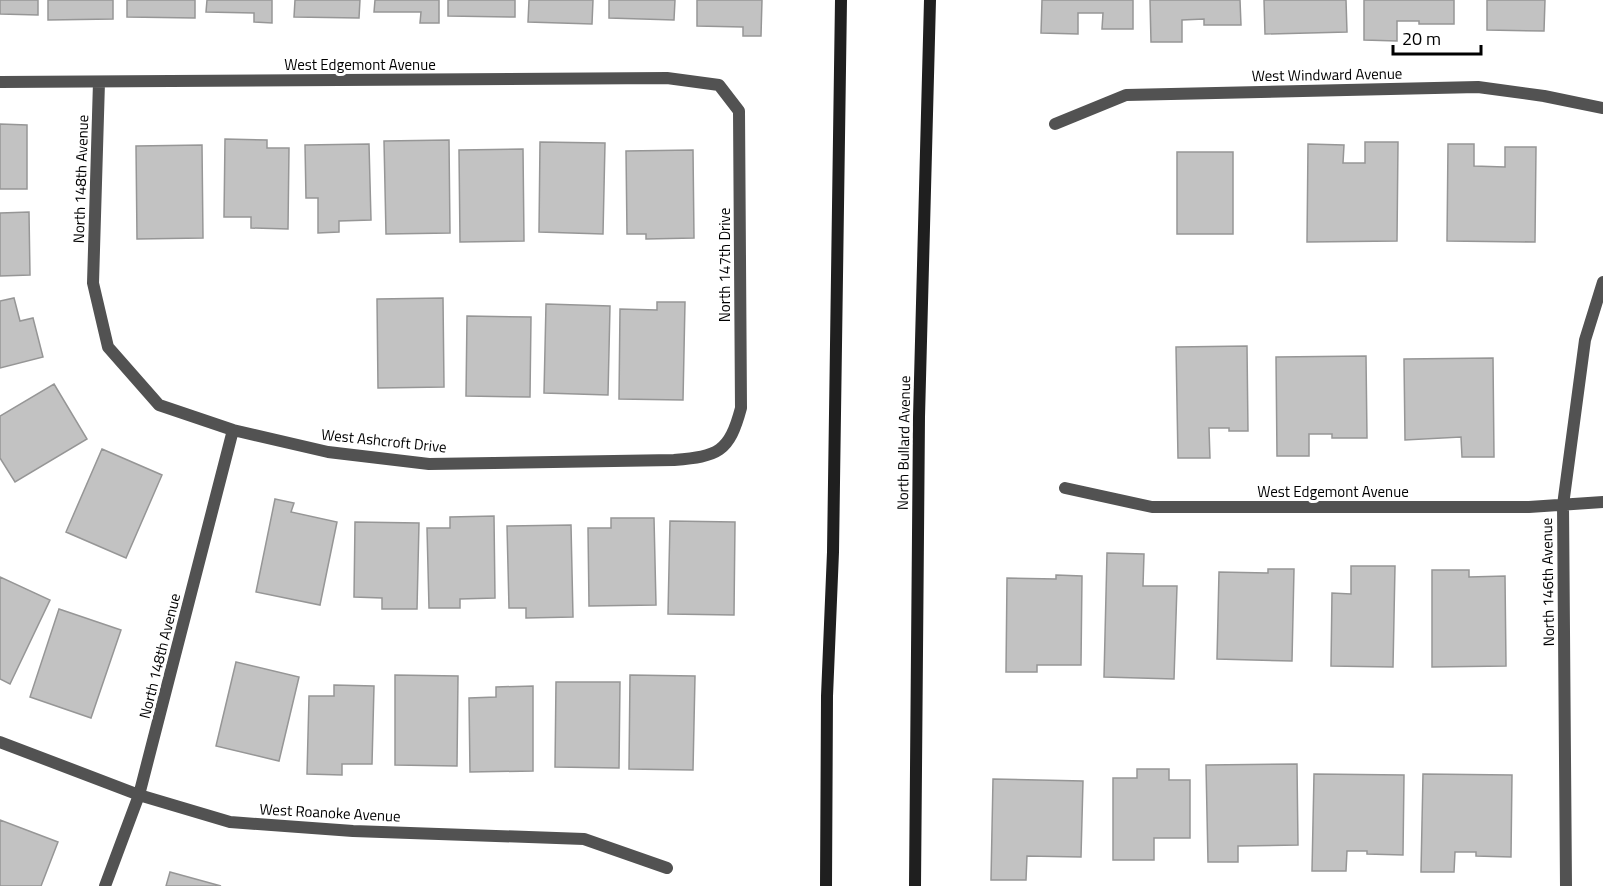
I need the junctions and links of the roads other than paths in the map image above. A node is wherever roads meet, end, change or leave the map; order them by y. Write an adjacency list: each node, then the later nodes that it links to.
1 (841, 0): 19 (main road)
2 (930, 0): 20 (main road, North Bullard Avenue)
3 (0, 82): 4 (street, West Edgemont Avenue)
4 (99, 82): 5 (street, West Edgemont Avenue); 9 (street, North 148th Avenue)
5 (719, 85): 11 (street, North 147th Drive)
6 (1603, 108): 7 (street, West Windward Avenue)
7 (1055, 124)
8 (1603, 282): 14 (street, North 146th Avenue)
9 (108, 347): 10 (street, West Ashcroft Drive)
10 (233, 430): 11 (street, West Ashcroft Drive); 16 (street, North 148th Avenue)
11 (723, 448)
12 (1065, 488): 14 (street, West Edgemont Avenue)
13 (1603, 502): 14 (street, West Edgemont Avenue)
14 (1563, 505): 21 (street, North 146th Avenue)
15 (0, 742): 16 (street, West Roanoke Avenue)
16 (139, 795): 17 (street, West Roanoke Avenue); 18 (street, North 148th Avenue)
17 (667, 868)
18 (105, 886)
19 (826, 886)
20 (915, 886)
21 (1566, 886)

